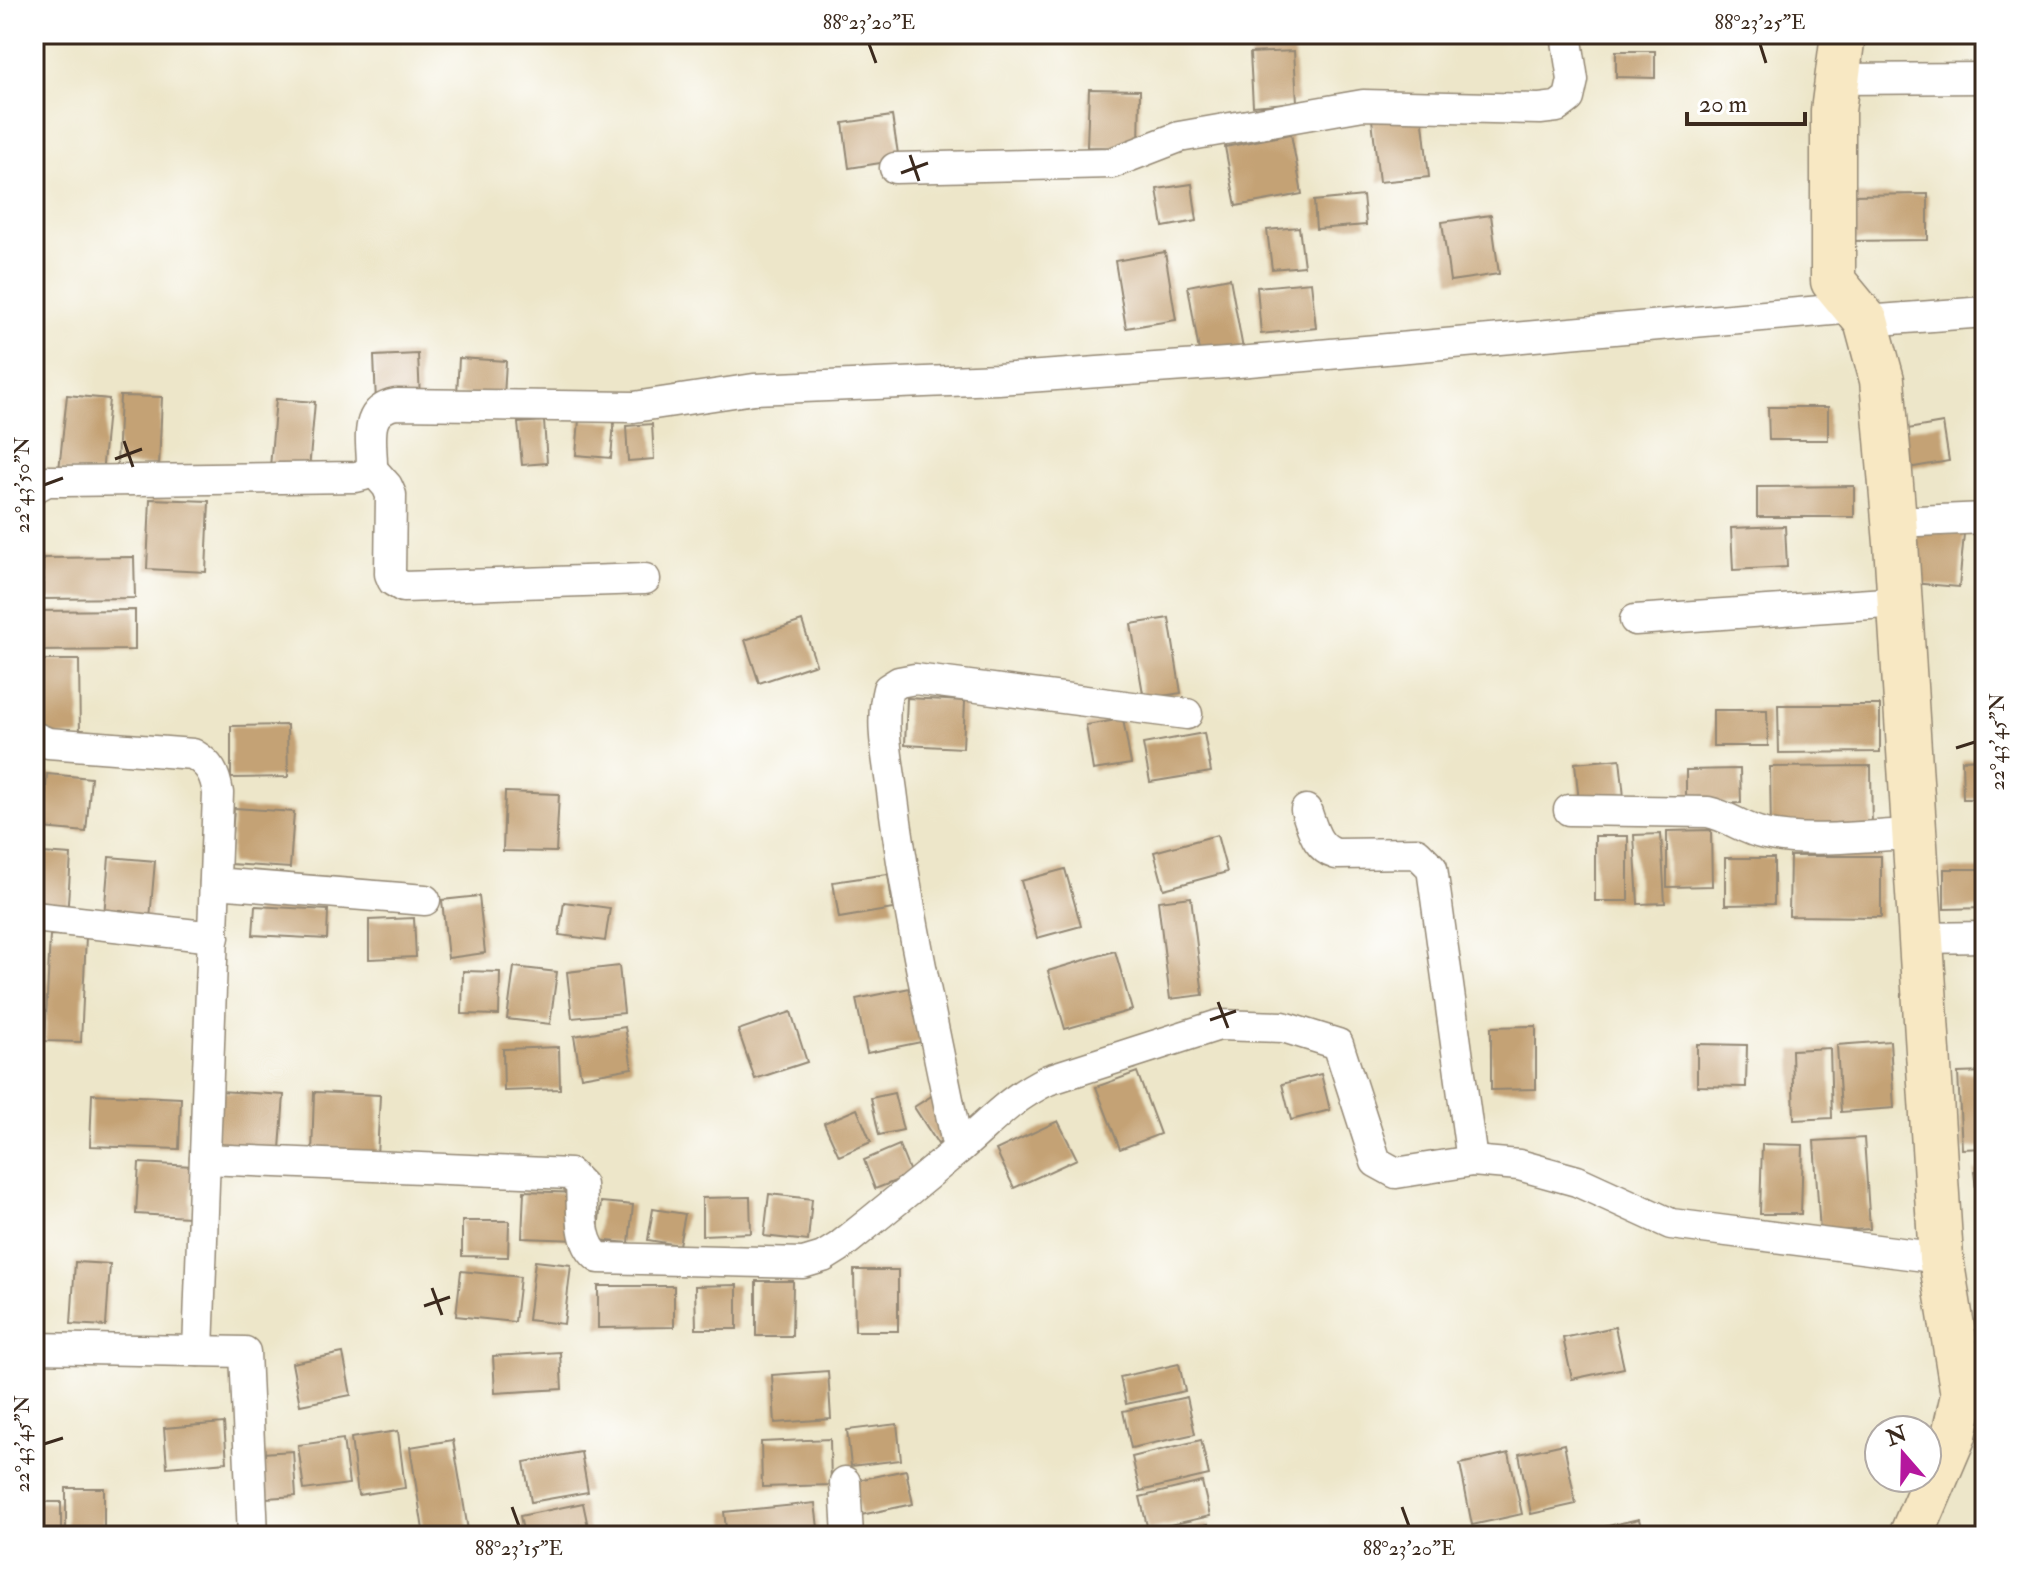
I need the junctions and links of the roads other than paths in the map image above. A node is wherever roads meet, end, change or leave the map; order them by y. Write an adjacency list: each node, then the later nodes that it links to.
1 (1566, 34): 5 (street)
2 (1843, 34): 4 (street)
3 (1985, 78): 4 (street)
4 (1837, 79): 7 (street)
5 (895, 168)
6 (1985, 312): 7 (street)
7 (1861, 315): 8 (street); 11 (street)
8 (371, 468): 9 (street); 12 (street)
9 (34, 488)
10 (1985, 518): 11 (street)
11 (1895, 522): 13 (street)
12 (645, 579)
13 (1900, 602): 14 (street); 19 (street)
14 (1635, 620)
15 (1187, 714): 26 (street)
16 (34, 737): 20 (street)
17 (1306, 810): 28 (street)
18 (1569, 810): 19 (street)
19 (1914, 834): 25 (street)
20 (215, 883): 21 (street); 23 (street)
21 (425, 900)
22 (34, 917): 23 (street)
23 (214, 937): 27 (street)
24 (1985, 937): 25 (street)
25 (1921, 938): 29 (street)
26 (958, 1149): 27 (street); 28 (street)
27 (205, 1159): 31 (street)
28 (1472, 1161): 29 (street)
29 (1941, 1258): 32 (street)
30 (34, 1348): 31 (street)
31 (198, 1351): 34 (street)
32 (1974, 1395): 36 (street)
33 (845, 1482): 35 (street)
34 (253, 1536)
35 (848, 1536)
36 (1911, 1536)

